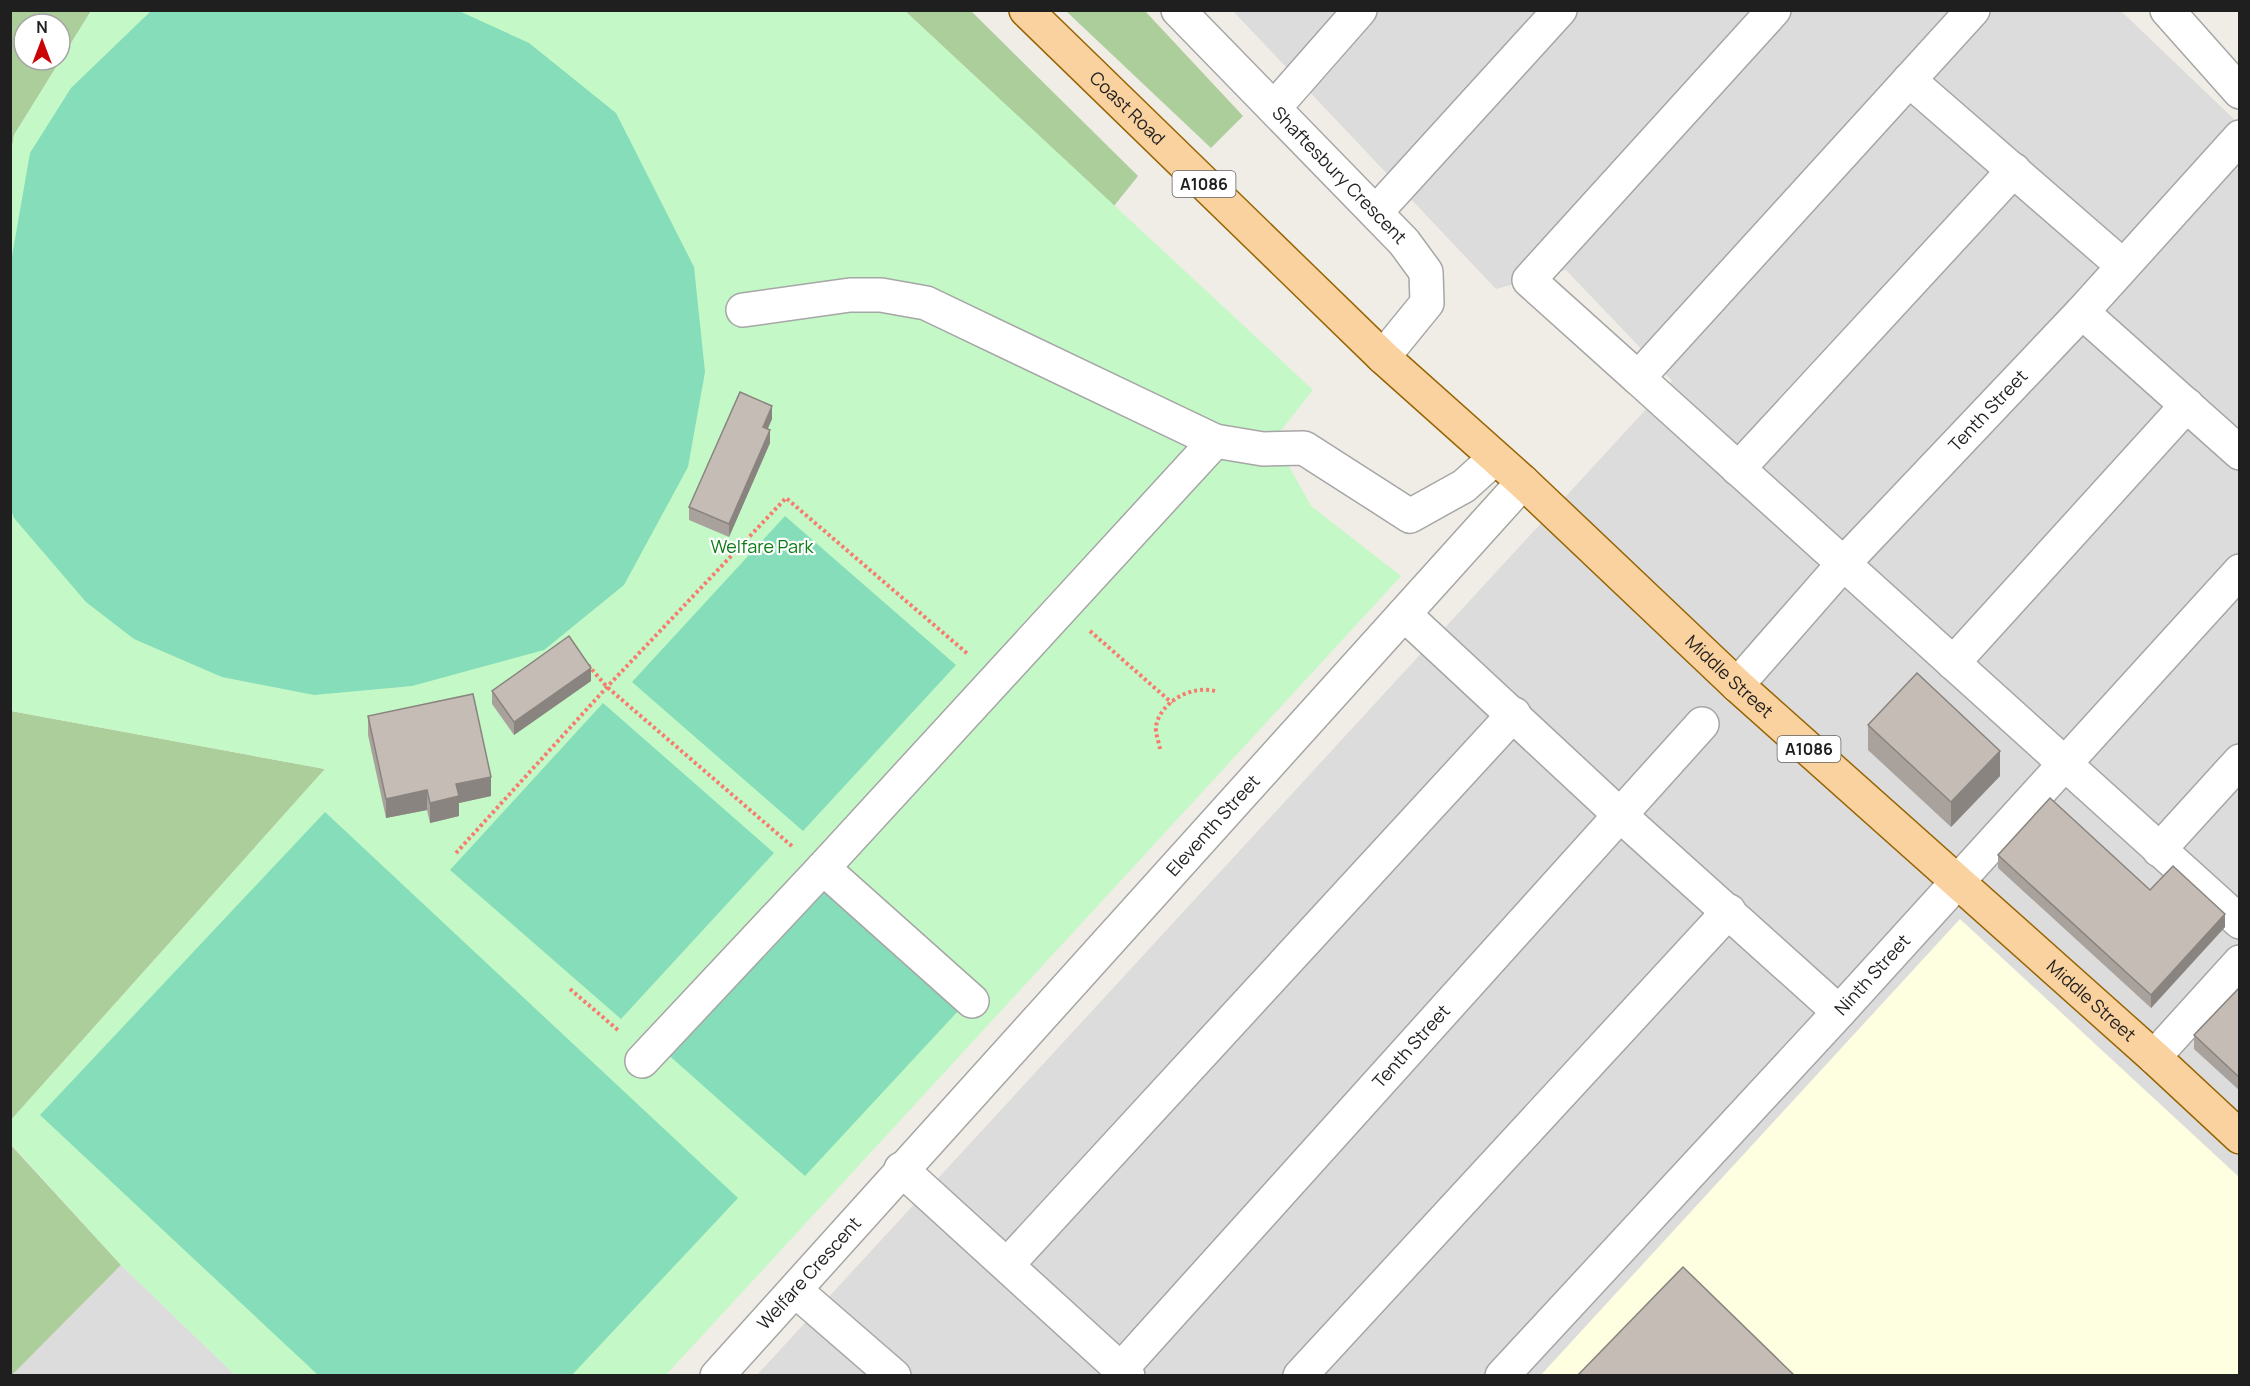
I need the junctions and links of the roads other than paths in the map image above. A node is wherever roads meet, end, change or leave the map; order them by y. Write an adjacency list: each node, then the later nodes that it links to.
1 (1026, 10): 17 (main road, Coast Road / A1086)
2 (1178, 10): 10 (street, Shaftesbury Crescent)
3 (1360, 10): 10 (street)
4 (1560, 10): 13 (street)
5 (1774, 10): 18 (street)
6 (1973, 10): 8 (street)
7 (2167, 10): 9 (street)
8 (1909, 80): 12 (street); 18 (street)
9 (2240, 92)
10 (1274, 108): 13 (street, Shaftesbury Crescent)
11 (2240, 137): 14 (street, Tenth Street)
12 (2014, 170): 14 (street); 23 (street)
13 (1376, 212): 17 (street, Shaftesbury Crescent)
14 (2122, 265): 16 (street, Tenth Street)
15 (743, 310): 20 (street)
16 (2082, 312): 19 (street); 25 (street, Tenth Street)
17 (1383, 357): 22 (main road, Middle Street / A1086)
18 (1638, 378): 23 (street)
19 (2187, 405): 21 (street); 28 (street)
20 (1215, 441): 22 (street); 36 (street)
21 (2240, 453)
22 (1495, 458): 24 (main road, Middle Street / A1086)
23 (1738, 469): 25 (street)
24 (1523, 482): 27 (street, Eleventh Street); 29 (main road, Middle Street / A1086)
25 (1843, 564): 28 (street); 29 (street, Tenth Street)
26 (2240, 571): 33 (street, Ninth Street)
27 (1404, 614): 30 (street); 46 (street, Eleventh Street)
28 (1953, 663): 33 (street)
29 (1737, 685): 37 (main road, Middle Street / A1086)
30 (1514, 714): 34 (street); 47 (street)
31 (1702, 724): 34 (street, Tenth Street)
32 (2240, 761): 35 (street)
33 (2064, 764): 35 (street); 37 (street, Ninth Street)
34 (1621, 816): 38 (street); 49 (street, Tenth Street)
35 (2159, 850): 39 (street)
36 (823, 868): 41 (street); 43 (street)
37 (1958, 882): 42 (street, Ninth Street); 44 (main road, Middle Street / A1086)
38 (1729, 911): 42 (street); 52 (street)
39 (2240, 922)
40 (2240, 962): 44 (street)
41 (972, 1001)
42 (1839, 1012): 53 (street, Ninth Street)
43 (645, 1057)
44 (2154, 1057): 45 (main road, Middle Street / A1086)
45 (2240, 1137)
46 (901, 1169): 47 (street); 48 (street, Welfare Crescent)
47 (1007, 1265): 49 (street)
48 (796, 1291): 50 (street, Welfare Crescent); 51 (street)
49 (1125, 1372)
50 (717, 1376)
51 (894, 1376)
52 (1300, 1376)
53 (1503, 1376)

